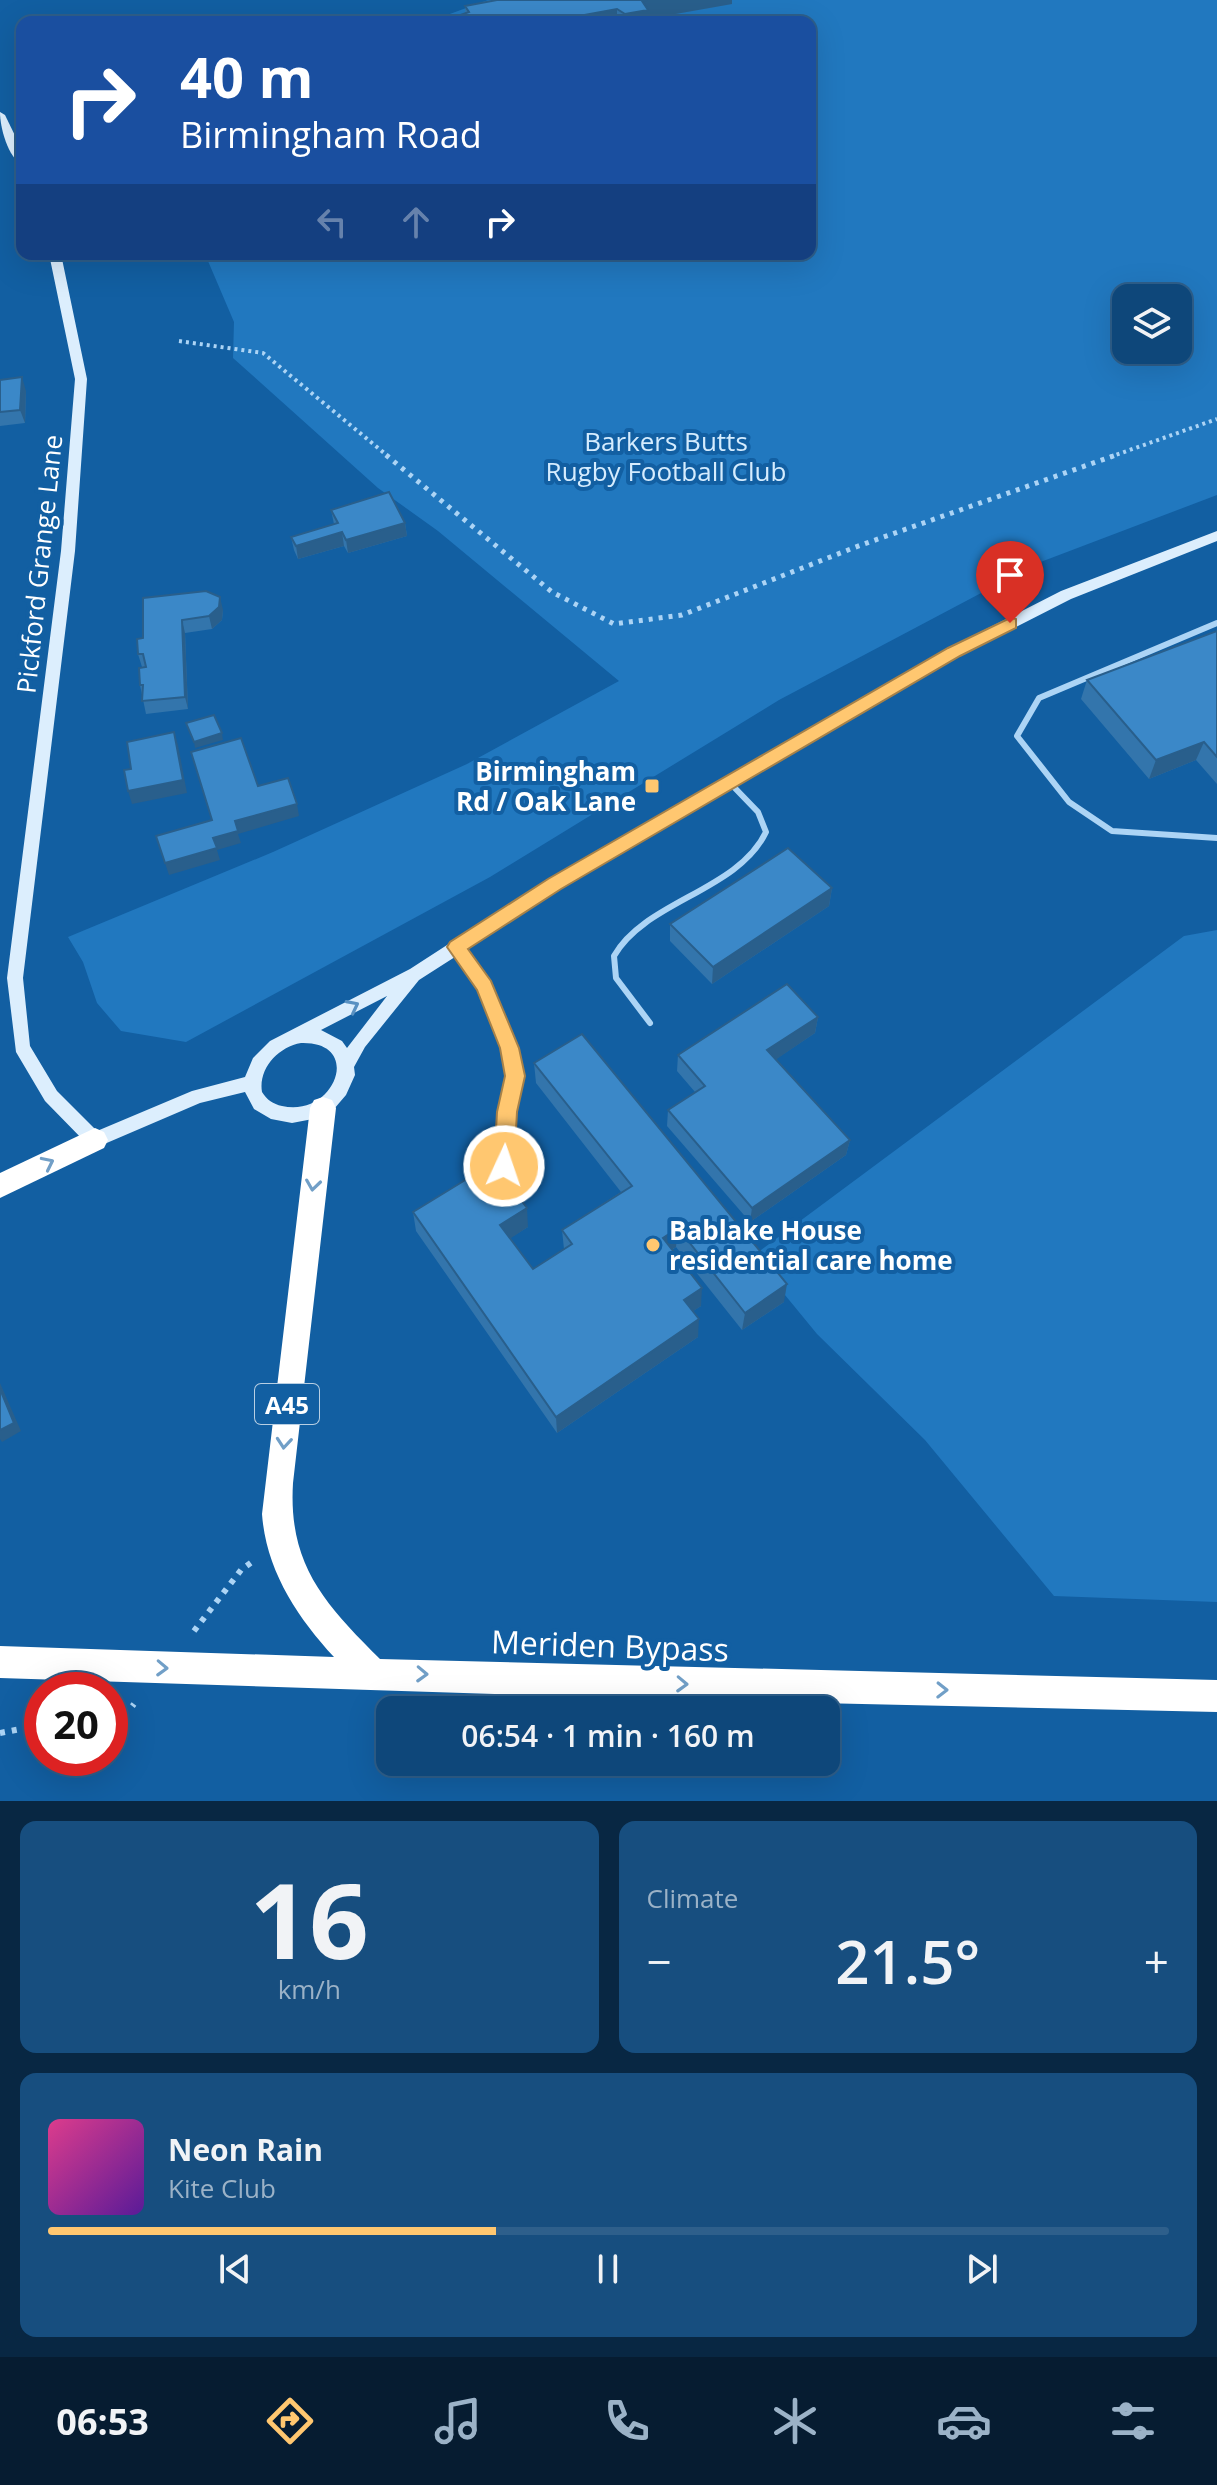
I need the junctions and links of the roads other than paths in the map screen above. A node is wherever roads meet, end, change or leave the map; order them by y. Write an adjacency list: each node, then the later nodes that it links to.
1 (0, 115): 2 (main road)
2 (16, 149)
3 (56, 260): 15 (main road, Pickford Grange Lane)
4 (1217, 536): 6 (main road)
5 (1217, 623): 7 (lane)
6 (730, 783): 8 (main road); 10 (lane)
7 (1217, 838)
8 (456, 947): 9 (main road); 16 (lane)
9 (416, 974): 11 (main road, one-way to 9); 12 (main road)
10 (650, 1023)
11 (289, 1038): 12 (main road); 13 (main road)
12 (347, 1064): 14 (main road)
13 (251, 1083): 14 (main road); 15 (main road)
14 (323, 1108): 19 (highway, A45, one-way to 19)
15 (95, 1140): 17 (highway, one-way to 15)
16 (504, 1166)
17 (0, 1186)
18 (0, 1662): 19 (highway, Meriden Bypass, one-way to 19)
19 (371, 1672): 20 (highway, Meriden Bypass, one-way to 20)
20 (1217, 1696)

